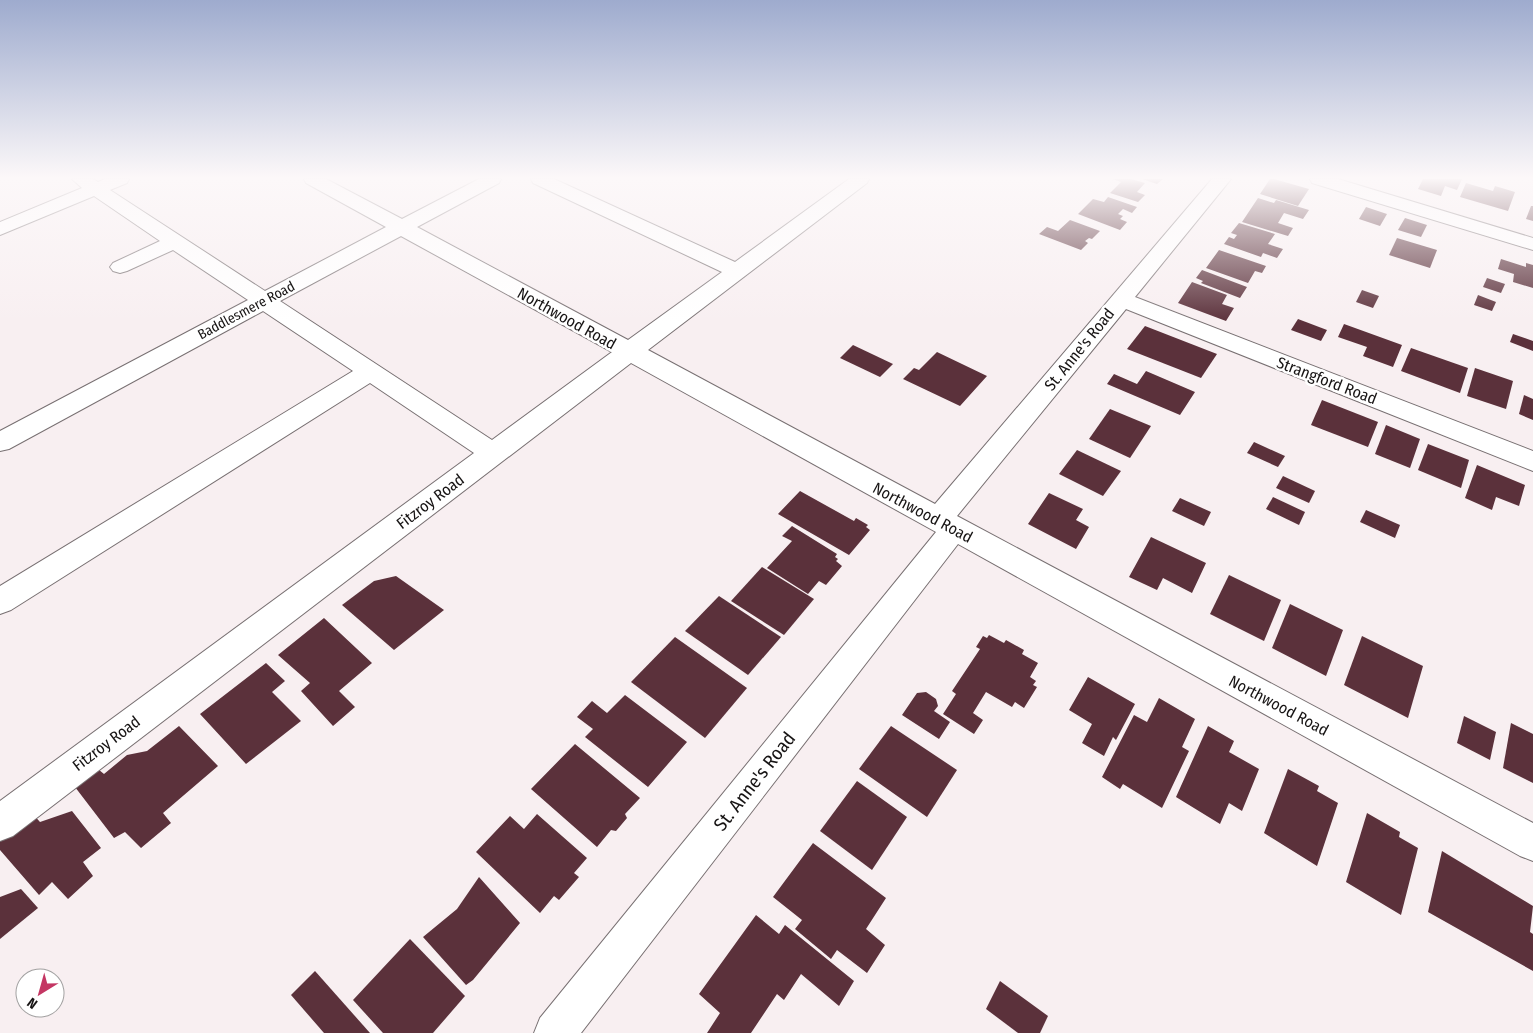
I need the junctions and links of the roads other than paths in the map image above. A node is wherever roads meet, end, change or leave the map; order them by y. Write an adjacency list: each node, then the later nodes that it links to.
1 (152, 227): 7 (street)
2 (402, 227): 12 (street, Baddlesmere Road); 13 (street, Northwood Road)
3 (643, 227): 10 (street)
4 (795, 227): 10 (street, Fitzroy Road)
5 (1181, 227): 11 (street, St. Anne's Road)
6 (1478, 227): 8 (street)
7 (174, 242): 9 (street); 12 (street)
8 (1533, 244)
9 (120, 267)
10 (736, 271): 13 (street, Fitzroy Road)
11 (1120, 299): 17 (street, Strangford Road); 18 (street, St. Anne's Road)
12 (265, 300): 14 (street); 15 (street, Baddlesmere Road)
13 (629, 352): 16 (street, Fitzroy Road); 18 (street, Northwood Road)
14 (370, 372): 16 (street); 19 (street)
15 (0, 442)
16 (493, 453): 20 (street, Fitzroy Road)
17 (1533, 461)
18 (946, 524): 21 (street, Northwood Road); 22 (street, St. Anne's Road)
19 (0, 601)
20 (0, 823)
21 (1533, 843)
22 (555, 1033)

